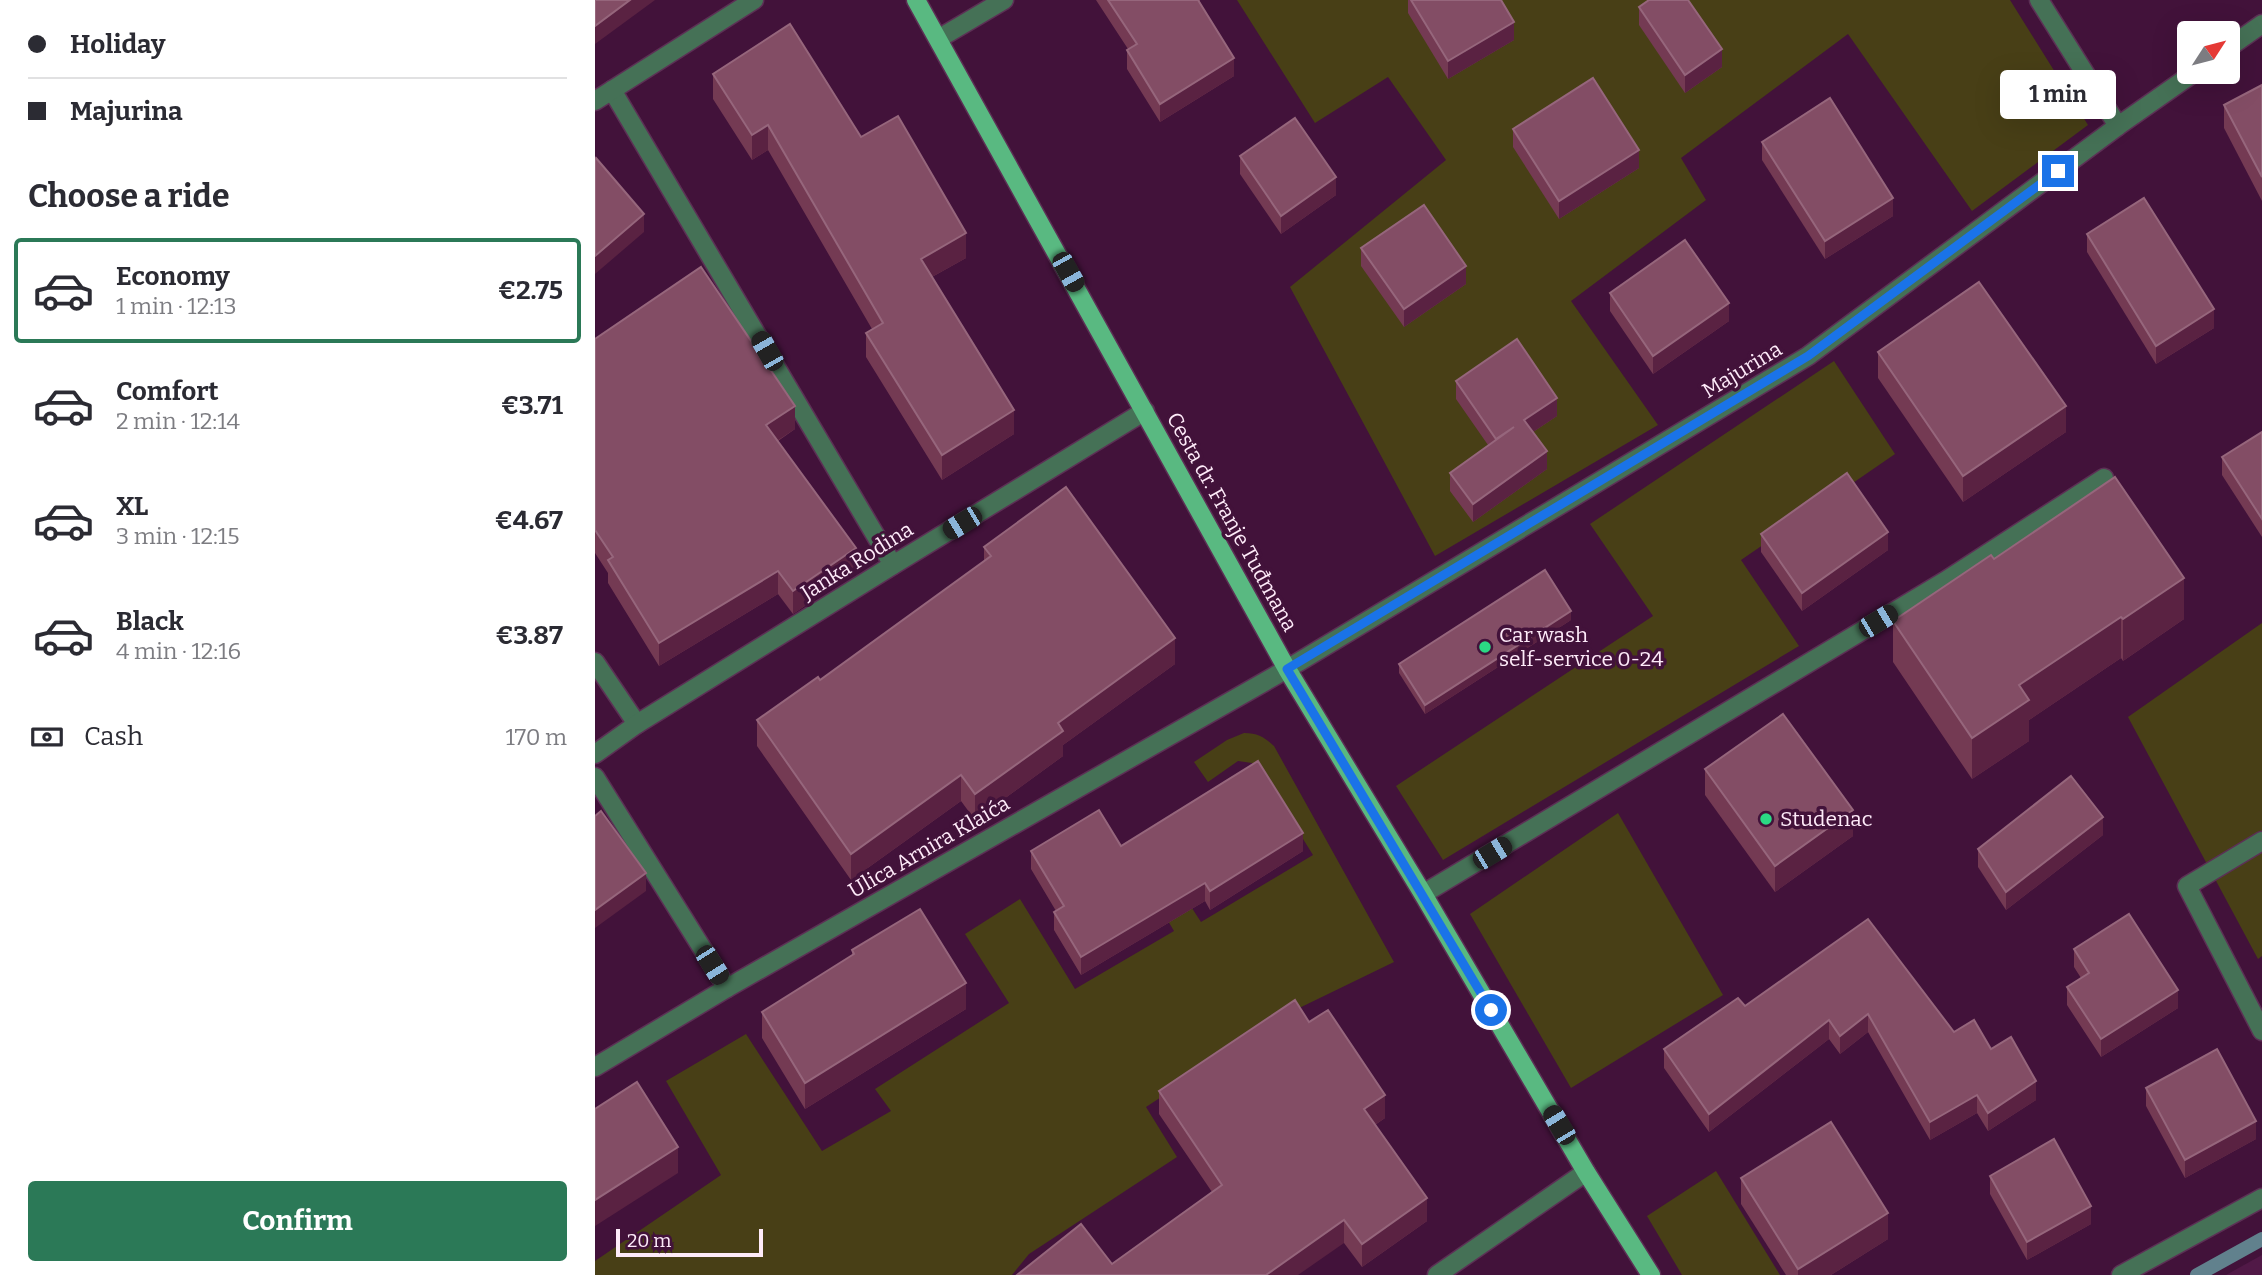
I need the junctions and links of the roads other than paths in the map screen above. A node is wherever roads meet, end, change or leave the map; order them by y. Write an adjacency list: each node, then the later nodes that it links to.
1 (754, 0): 9 (street)
2 (916, 0): 6 (main road, Cesta dr. Franje Tuđmana)
3 (1004, 0): 6 (street)
4 (2039, 0): 11 (street)
5 (2262, 24): 7 (street)
6 (938, 39): 12 (main road, Cesta dr. Franje Tuđmana)
7 (2240, 40)
8 (2178, 84): 11 (street, Majurina)
9 (612, 90): 10 (street); 14 (street)
10 (595, 101)
11 (2118, 126): 16 (street, Majurina)
12 (1145, 411): 14 (street, Janka Rodina); 16 (main road, Cesta dr. Franje Tuđmana)
13 (2104, 478): 21 (street)
14 (893, 565): 17 (street, Janka Rodina)
15 (595, 662): 17 (street)
16 (1287, 669): 21 (main road, Cesta dr. Franje Tuđmana); 22 (street, Ulica Arnira Klaića)
17 (637, 724): 18 (street, Janka Rodina)
18 (595, 754)
19 (595, 777): 22 (street)
20 (2262, 841): 23 (street)
21 (1423, 894): 25 (main road, Cesta dr. Franje Tuđmana)
22 (727, 988): 24 (street, Ulica Arnira Klaića)
23 (2262, 1031)
24 (595, 1067)
25 (1586, 1172): 27 (street); 28 (main road, Cesta dr. Franje Tuđmana)
26 (2262, 1198): 29 (street)
27 (1437, 1275)
28 (1651, 1275)
29 (2121, 1275)

